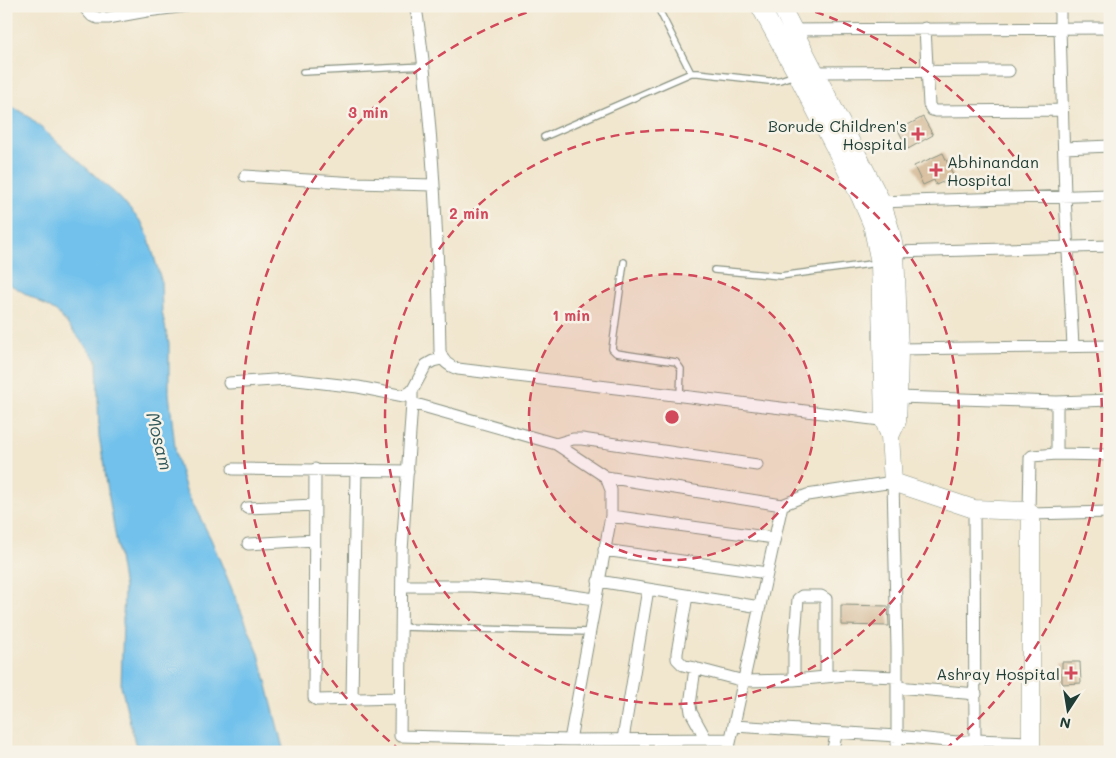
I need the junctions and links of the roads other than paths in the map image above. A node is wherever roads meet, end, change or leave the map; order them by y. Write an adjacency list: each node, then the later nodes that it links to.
1 (83, 6): 9 (street)
2 (187, 6): 8 (street)
3 (414, 6): 15 (street)
4 (657, 6): 20 (lane)
5 (760, 6): 14 (main road)
6 (780, 6): 13 (main road)
7 (1060, 6): 11 (street)
8 (146, 8): 9 (street)
9 (115, 11)
10 (925, 28): 11 (street); 13 (street); 19 (street)
11 (1060, 28): 12 (street); 22 (street)
12 (1110, 28)
13 (793, 29): 14 (street); 18 (main road)
14 (774, 32): 21 (main road)
15 (424, 66): 17 (lane); 27 (street)
16 (1009, 71): 19 (street)
17 (303, 72)
18 (815, 72): 19 (street); 30 (main road)
19 (926, 72): 22 (street)
20 (691, 73): 21 (lane); 23 (lane)
21 (797, 74): 30 (main road)
22 (1062, 110): 25 (street)
23 (544, 137)
24 (1110, 146): 25 (street)
25 (1064, 148): 29 (street)
26 (245, 176): 27 (street)
27 (433, 185): 40 (street)
28 (1110, 195): 29 (street)
29 (1065, 196): 30 (street); 32 (street)
30 (873, 203): 33 (main road); 35 (main road)
31 (1110, 246): 32 (street)
32 (1068, 248): 33 (street); 37 (street)
33 (895, 252): 39 (main road)
34 (624, 262): 42 (lane)
35 (880, 263): 36 (lane); 47 (main road)
36 (714, 270)
37 (1073, 346): 38 (street); 39 (street)
38 (1110, 346)
39 (899, 349): 44 (main road)
40 (442, 359): 42 (street); 43 (street)
41 (230, 383): 43 (street)
42 (680, 396): 47 (street)
43 (412, 397): 48 (street); 55 (street)
44 (898, 397): 46 (street); 47 (main road)
45 (1110, 400): 46 (street)
46 (1058, 402): 49 (street)
47 (890, 426): 57 (main road)
48 (556, 444): 51 (street); 56 (street)
49 (1056, 454): 50 (street); 63 (street)
50 (1110, 454)
51 (757, 464)
52 (233, 469): 53 (street)
53 (315, 470): 54 (street); 58 (street)
54 (356, 470): 55 (street); 85 (street)
55 (408, 471): 71 (street)
56 (606, 477): 59 (street); 64 (street)
57 (894, 482): 59 (street); 61 (main road); 82 (street)
58 (314, 505): 60 (street); 66 (street)
59 (782, 505): 65 (street)
60 (247, 508)
61 (974, 509): 63 (main road); 83 (street)
62 (1110, 512): 63 (street)
63 (1030, 513): 94 (main road)
64 (611, 516): 65 (street); 68 (street)
65 (774, 538): 69 (street)
66 (314, 540): 67 (street); 85 (street)
67 (248, 544)
68 (604, 550): 69 (street); 70 (street)
69 (767, 573): 75 (street)
70 (598, 581): 72 (street); 74 (street)
71 (402, 586): 74 (street); 76 (street)
72 (648, 589): 73 (street); 92 (street)
73 (687, 596): 75 (street); 78 (street)
74 (595, 599): 77 (street)
75 (760, 607): 81 (street)
76 (401, 627): 77 (lane); 84 (street)
77 (589, 632): 91 (street)
78 (695, 668): 81 (street); 89 (street)
79 (826, 676): 80 (street); 80 (street); 82 (street)
80 (794, 680): 81 (street)
81 (744, 681): 86 (street)
82 (897, 682): 83 (street); 88 (street)
83 (976, 694): 93 (street)
84 (401, 698): 85 (street); 91 (street)
85 (352, 699)
86 (734, 726): 87 (street); 90 (street)
87 (837, 732): 88 (street); 96 (street)
88 (897, 736): 93 (street); 97 (street)
89 (706, 739): 90 (street); 92 (street)
90 (731, 739): 95 (street)
91 (570, 740): 92 (street)
92 (623, 740)
93 (975, 740): 94 (street)
94 (1031, 747)
95 (728, 752)
96 (832, 752)
97 (897, 752)

